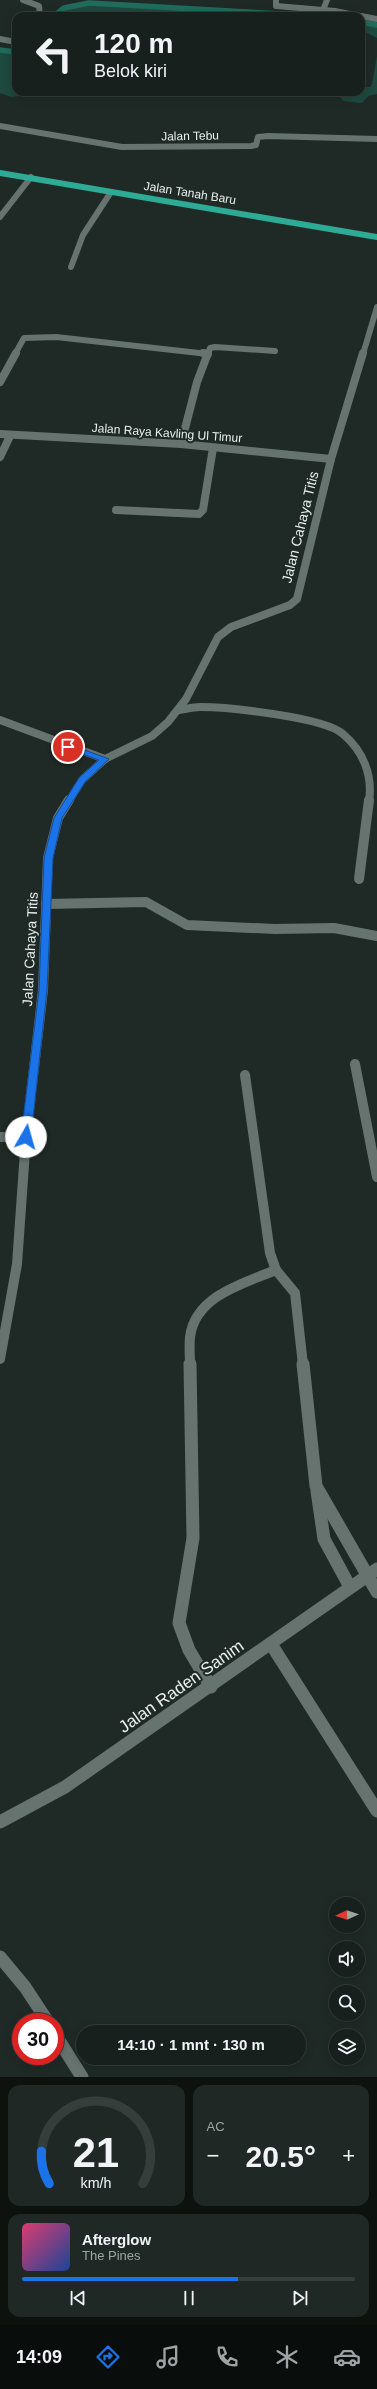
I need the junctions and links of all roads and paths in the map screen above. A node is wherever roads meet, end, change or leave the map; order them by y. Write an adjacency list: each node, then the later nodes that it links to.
1 (23, 0): 5 (street)
2 (276, 0): 4 (street)
3 (327, 0): 4 (street)
4 (323, 10): 6 (street)
5 (40, 12)
6 (335, 12)
7 (365, 17): 8 (street)
8 (377, 20)
9 (0, 38): 10 (street)
10 (12, 41)
11 (0, 126): 12 (street, Jalan Tebu)
12 (377, 139)
13 (0, 173): 14 (main road, Jalan Tanah Baru)
14 (32, 177): 15 (main road, Jalan Tanah Baru); 16 (street)
15 (111, 192): 17 (main road, Jalan Tanah Baru); 18 (street)
16 (0, 217)
17 (377, 237)
18 (71, 267)
19 (377, 307): 29 (street, Jalan Cahaya Titis)
20 (275, 351): 21 (street)
21 (208, 354): 22 (street); 26 (street)
22 (2, 371): 23 (street)
23 (0, 382)
24 (0, 434): 25 (street, Jalan Raya Kavling Ul Timur)
25 (10, 436): 26 (street, Jalan Raya Kavling Ul Timur); 28 (street)
26 (181, 444): 27 (street, Jalan Raya Kavling Ul Timur)
27 (213, 448): 29 (street, Jalan Raya Kavling Ul Timur); 30 (street)
28 (0, 457)
29 (331, 459): 31 (street, Jalan Cahaya Titis)
30 (116, 510)
31 (179, 710): 33 (street, Jalan Cahaya Titis); 34 (street)
32 (0, 720): 33 (street)
33 (105, 759): 35 (street, Jalan Cahaya Titis)
34 (359, 879)
35 (46, 904): 36 (street); 40 (street, Jalan Cahaya Titis)
36 (377, 936)
37 (355, 1064): 41 (street)
38 (245, 1075): 42 (street)
39 (0, 1137): 40 (street)
40 (26, 1137): 43 (street, Jalan Cahaya Titis)
41 (377, 1177)
42 (276, 1270): 44 (street); 49 (street)
43 (0, 1358)
44 (316, 1486): 45 (street); 46 (street)
45 (372, 1572): 46 (street, Jalan Raden Sanim); 47 (street)
46 (350, 1588): 48 (street, Jalan Raden Sanim)
47 (377, 1592)
48 (271, 1644): 49 (street, Jalan Raden Sanim); 50 (street)
49 (211, 1687): 51 (street, Jalan Raden Sanim)
50 (377, 1811)
51 (0, 1822)
52 (0, 1957): 53 (street)
53 (42, 2013)
54 (64, 2048): 55 (street)
55 (82, 2077)

